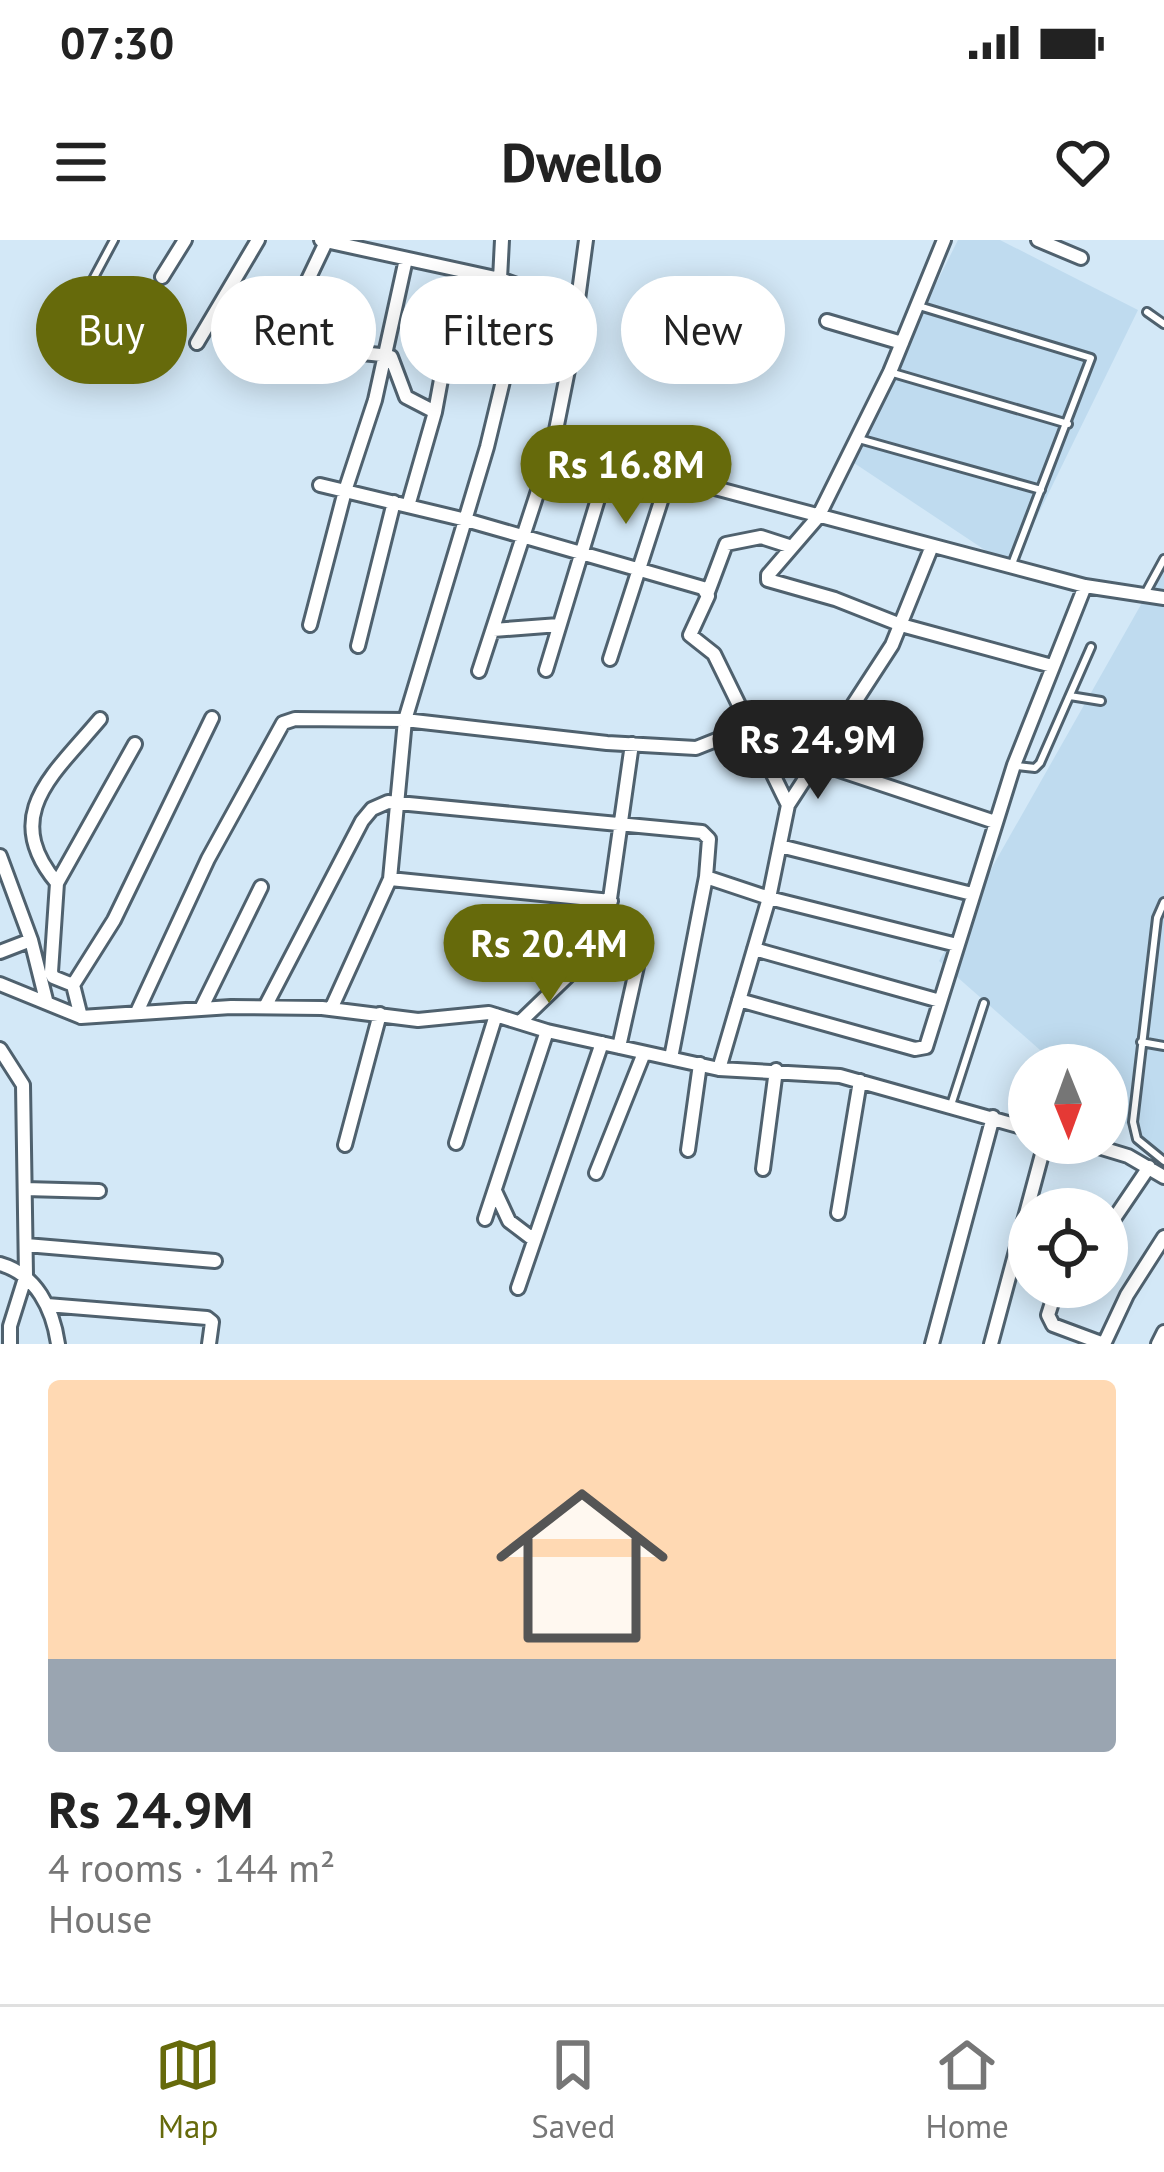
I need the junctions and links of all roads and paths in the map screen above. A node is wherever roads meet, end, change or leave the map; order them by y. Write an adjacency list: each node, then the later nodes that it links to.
1 (114, 240): 12 (lane)
2 (185, 240): 13 (street)
3 (257, 240): 21 (street)
4 (325, 240): 10 (street); 23 (street)
5 (502, 240): 15 (street)
6 (586, 240): 16 (street)
7 (944, 240): 17 (street)
8 (1038, 240): 9 (street)
9 (1081, 257)
10 (406, 260): 11 (street); 23 (street)
11 (461, 271): 14 (street); 27 (street)
12 (96, 276)
13 (162, 276)
14 (485, 276)
15 (500, 276)
16 (581, 276)
17 (918, 306): 22 (street); 28 (lane)
18 (1147, 311): 20 (lane)
19 (827, 321): 22 (street)
20 (1164, 324)
21 (197, 343)
22 (902, 343): 24 (street)
23 (385, 355): 27 (street); 34 (street)
24 (890, 372): 28 (lane); 29 (street)
25 (501, 384): 38 (street)
26 (565, 384): 39 (street)
27 (435, 412): 36 (street)
28 (1068, 424): 33 (lane)
29 (857, 439): 33 (lane); 37 (street)
30 (608, 466): 42 (street)
31 (681, 479): 37 (street)
32 (320, 485): 34 (street)
33 (1041, 490): 44 (lane)
34 (345, 491): 36 (street); 50 (street)
35 (662, 501): 45 (street)
36 (401, 504): 38 (street); 54 (street)
37 (818, 517): 40 (street); 41 (street)
38 (466, 520): 39 (street); 64 (street)
39 (523, 538): 42 (street); 53 (street)
40 (932, 545): 44 (street); 52 (street)
41 (792, 547): 47 (street); 52 (street)
42 (580, 553): 45 (street); 51 (street)
43 (1164, 560): 48 (lane)
44 (1010, 567): 46 (street)
45 (637, 570): 47 (street); 56 (street)
46 (1085, 586): 48 (street); 57 (street)
47 (708, 592): 65 (street)
48 (1144, 595): 49 (street)
49 (1164, 598)
50 (310, 625)
51 (559, 625): 53 (street); 59 (street)
52 (901, 625): 57 (street); 68 (street)
53 (493, 630): 58 (street)
54 (358, 646)
55 (1091, 647): 60 (lane)
56 (610, 659)
57 (1052, 666): 70 (street)
58 (479, 670)
59 (546, 670)
60 (1070, 696): 61 (lane); 70 (lane)
61 (1101, 701)
62 (212, 718): 92 (street)
63 (100, 719): 79 (street)
64 (405, 720): 67 (street); 71 (street); 100 (street)
65 (749, 727): 67 (street); 69 (street)
66 (135, 744): 79 (street)
67 (632, 744): 74 (street)
68 (815, 762): 69 (street); 72 (street); 73 (street)
69 (765, 763): 72 (street)
70 (1013, 765): 73 (street)
71 (397, 803): 74 (street); 78 (street); 97 (street)
72 (788, 805): 75 (street)
73 (995, 822): 82 (street)
74 (622, 826): 77 (street); 84 (street)
75 (780, 845): 82 (street); 83 (street)
76 (0, 856): 81 (street)
77 (706, 877): 83 (street); 112 (street)
78 (390, 879): 84 (street); 99 (street)
79 (57, 883): 92 (street)
80 (261, 887): 98 (street)
81 (6, 890): 86 (street)
82 (972, 894): 88 (street)
83 (769, 898): 88 (street); 89 (street)
84 (611, 901): 104 (street)
85 (1164, 902): 106 (lane)
86 (31, 940): 90 (street); 93 (street)
87 (642, 944): 109 (street)
88 (957, 945): 95 (street)
89 (754, 949): 94 (street); 95 (street)
90 (0, 952)
91 (0, 984): 93 (street)
92 (73, 985): 103 (street)
93 (46, 1000): 103 (street)
94 (739, 1000): 95 (street); 114 (street)
95 (940, 1001)
96 (984, 1003): 117 (lane)
97 (265, 1007): 98 (street); 99 (street)
98 (201, 1009): 100 (street)
99 (331, 1009): 101 (street)
100 (137, 1012): 103 (street)
101 (380, 1014): 102 (street); 121 (street)
102 (496, 1015): 104 (street); 120 (street)
103 (80, 1017)
104 (520, 1022): 105 (street)
105 (547, 1031): 107 (street); 131 (street)
106 (1141, 1042): 108 (lane); 124 (lane)
107 (602, 1043): 109 (street); 137 (street)
108 (1164, 1046)
109 (619, 1047): 111 (street)
110 (0, 1049): 130 (street)
111 (644, 1052): 112 (street); 128 (street)
112 (670, 1058): 113 (street)
113 (700, 1064): 114 (street); 122 (street)
114 (719, 1069): 115 (street)
115 (776, 1070): 116 (street); 127 (street)
116 (860, 1081): 117 (street); 134 (street)
117 (951, 1105): 118 (street)
118 (993, 1117): 119 (street); 149 (street)
119 (1008, 1122)
120 (456, 1143)
121 (345, 1145)
122 (688, 1150)
123 (1128, 1159): 126 (street)
124 (1164, 1161)
125 (1039, 1164): 150 (street)
126 (1149, 1167): 129 (street); 133 (street)
127 (763, 1169)
128 (596, 1173)
129 (1164, 1177)
130 (25, 1189): 132 (street); 138 (street)
131 (494, 1190): 135 (street); 137 (street)
132 (99, 1191)
133 (1128, 1198)
134 (838, 1213)
135 (485, 1219)
136 (1164, 1237): 151 (street)
137 (534, 1240): 142 (street)
138 (26, 1245): 139 (street); 141 (street)
139 (215, 1261)
140 (0, 1264): 141 (street)
141 (26, 1275): 143 (street); 146 (street)
142 (518, 1288)
143 (47, 1305): 147 (street); 148 (street)
144 (1050, 1308): 151 (street)
145 (1164, 1332): 152 (street)
146 (10, 1344)
147 (58, 1344)
148 (209, 1344)
149 (932, 1344)
150 (991, 1344)
151 (1104, 1344)
152 (1158, 1344)

